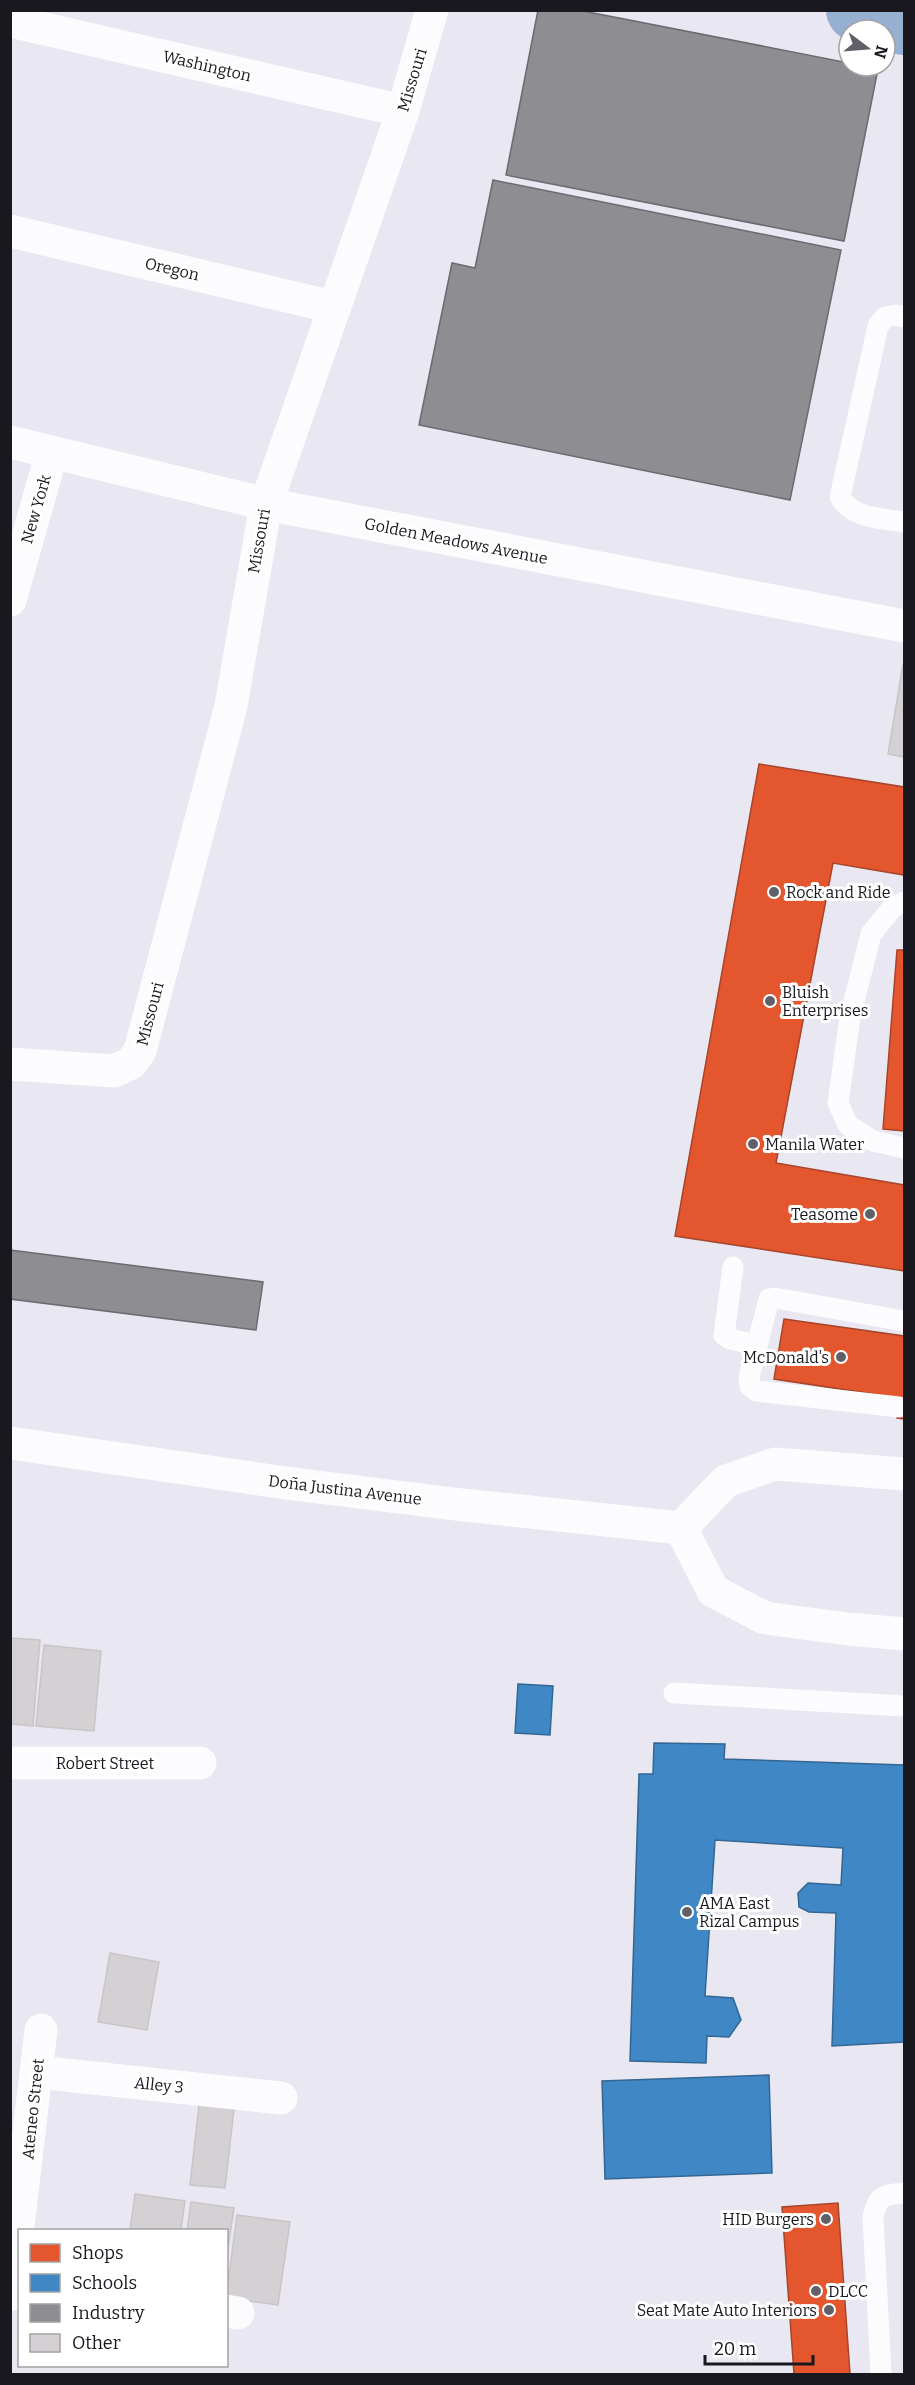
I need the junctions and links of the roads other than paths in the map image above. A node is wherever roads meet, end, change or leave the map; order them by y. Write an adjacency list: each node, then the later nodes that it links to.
1 (432, 10): 3 (street, Missouri)
2 (10, 21): 3 (street, Washington)
3 (403, 111): 5 (street, Missouri)
4 (10, 231): 5 (street, Oregon)
5 (333, 307): 9 (street, Missouri)
6 (904, 317): 10 (lane)
7 (10, 442): 8 (street, Golden Meadows Avenue)
8 (52, 452): 9 (street, Golden Meadows Avenue); 11 (street, New York)
9 (266, 504): 12 (street, Golden Meadows Avenue); 14 (street, Missouri)
10 (904, 522)
11 (10, 600)
12 (904, 626)
13 (904, 902): 15 (lane)
14 (10, 1064)
15 (904, 1148)
16 (733, 1266): 18 (lane)
17 (904, 1321): 18 (lane)
18 (757, 1345): 19 (lane)
19 (898, 1407)
20 (10, 1443): 22 (street, Doña Justina Avenue)
21 (904, 1474): 22 (street)
22 (681, 1528): 23 (street)
23 (904, 1634)
24 (674, 1693): 25 (lane)
25 (904, 1706)
26 (10, 1763): 27 (street, Robert Street)
27 (200, 1763)
28 (41, 2030): 29 (street, Ateneo Street)
29 (37, 2072): 30 (street, Alley 3); 32 (street, Ateneo Street)
30 (281, 2098)
31 (904, 2193): 35 (lane)
32 (20, 2229)
33 (18, 2247): 34 (street, Ateneo Street)
34 (14, 2284)
35 (881, 2374)

